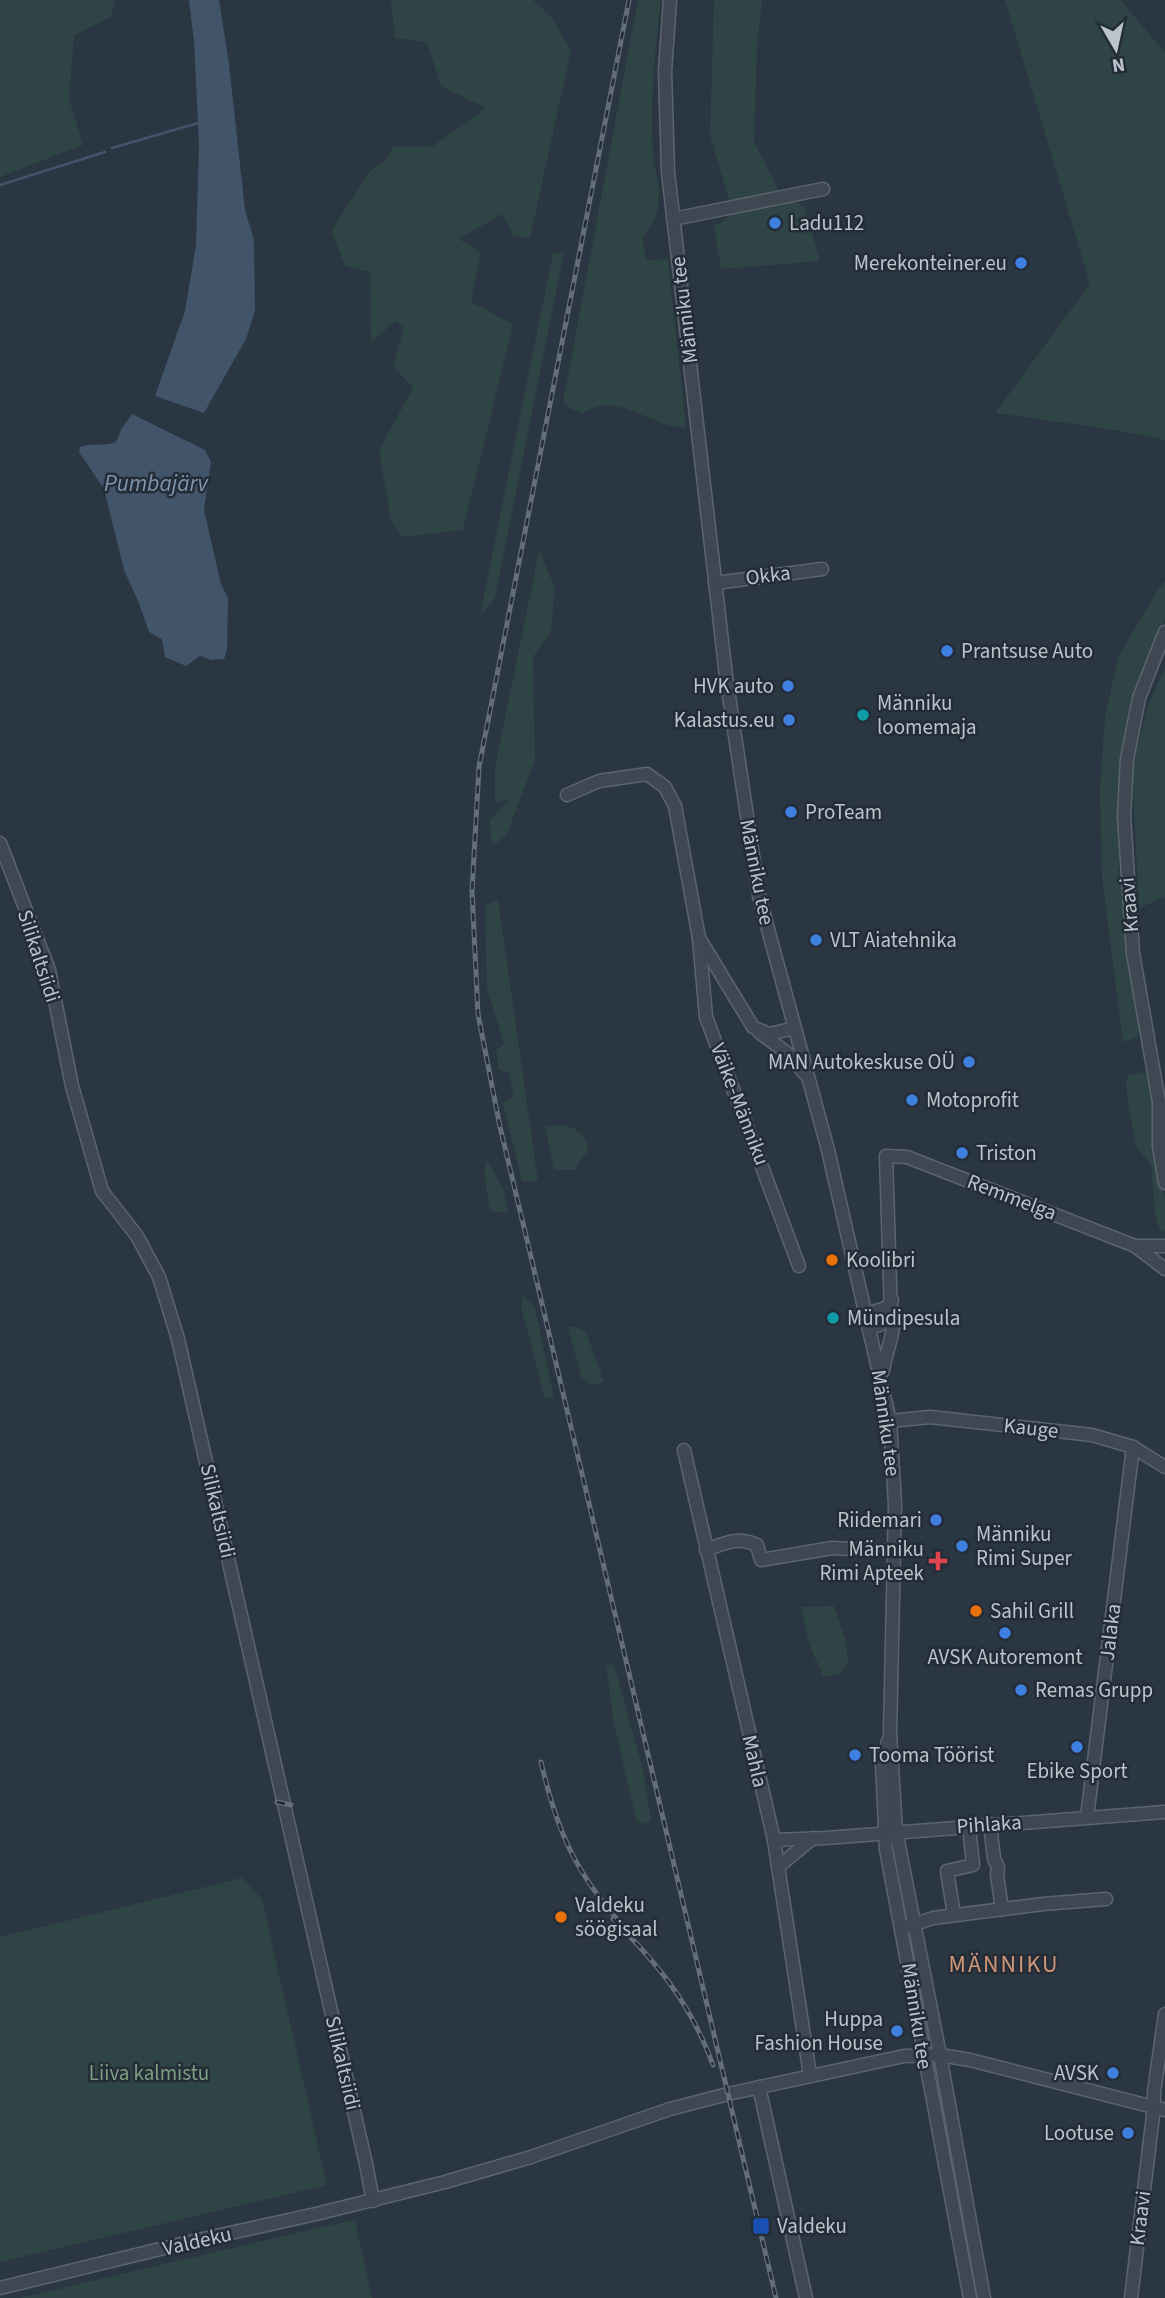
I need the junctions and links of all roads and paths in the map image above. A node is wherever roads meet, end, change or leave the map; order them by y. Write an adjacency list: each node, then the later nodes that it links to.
1 (670, 0): 3 (street, Männiku tee)
2 (823, 189): 3 (street)
3 (673, 219): 5 (street, Männiku tee)
4 (822, 569): 5 (street, Okka)
5 (715, 583): 11 (street, Männiku tee)
6 (1165, 632): 13 (street, Kraavi)
7 (567, 795): 9 (street, Väike-Männiku)
8 (0, 844): 46 (street, Silikaltsiidi)
9 (699, 938): 10 (street, Väike-Männiku); 16 (street, Väike-Männiku)
10 (753, 1027): 11 (street, Väike-Männiku); 12 (street)
11 (794, 1028): 12 (street, Männiku tee)
12 (808, 1079): 19 (street, Männiku tee)
13 (1165, 1183)
14 (1135, 1246): 15 (street, Remmelga); 17 (street, Remmelga); 18 (street, Remmelga)
15 (1165, 1246)
16 (799, 1266)
17 (1165, 1269)
18 (892, 1300): 19 (street); 20 (street); 21 (street)
19 (866, 1314): 20 (street, Männiku tee)
20 (869, 1328): 21 (street, Männiku tee)
21 (882, 1380): 22 (street, Männiku tee)
22 (890, 1421): 23 (street, Kauge); 27 (street, Männiku tee)
23 (1133, 1447): 25 (street, Kauge); 29 (street, Jalaka)
24 (684, 1450): 26 (street, Mahla)
25 (1165, 1467)
26 (706, 1550): 27 (street); 34 (street, Mahla)
27 (894, 1551): 32 (street, Männiku tee)
28 (1165, 1812): 29 (street, Pihlaka)
29 (1087, 1817): 30 (street, Pihlaka)
30 (990, 1824): 31 (street, Pihlaka); 37 (street)
31 (969, 1826): 32 (street, Pihlaka); 38 (street)
32 (890, 1832): 33 (street, Pihlaka); 39 (street, Männiku tee)
33 (813, 1838): 34 (street, Pihlaka); 35 (street)
34 (774, 1840): 35 (street, Mahla)
35 (778, 1867): 43 (street, Mahla)
36 (1106, 1899): 37 (street)
37 (1002, 1909): 38 (street)
38 (954, 1915): 39 (street)
39 (908, 1926): 41 (street, Männiku tee); 42 (street, Männiku tee)
40 (1165, 2014): 45 (street, Kraavi)
41 (924, 2055): 42 (street, Valdeku); 43 (street, Valdeku); 49 (street, Männiku tee)
42 (940, 2055): 45 (street, Valdeku); 50 (street, Männiku tee)
43 (810, 2075): 44 (street, Valdeku)
44 (759, 2087): 46 (street, Valdeku); 48 (street)
45 (1159, 2109): 51 (street, Kraavi)
46 (373, 2201): 47 (street, Valdeku)
47 (0, 2288)
48 (806, 2298)
49 (970, 2298)
50 (984, 2298)
51 (1130, 2298)

